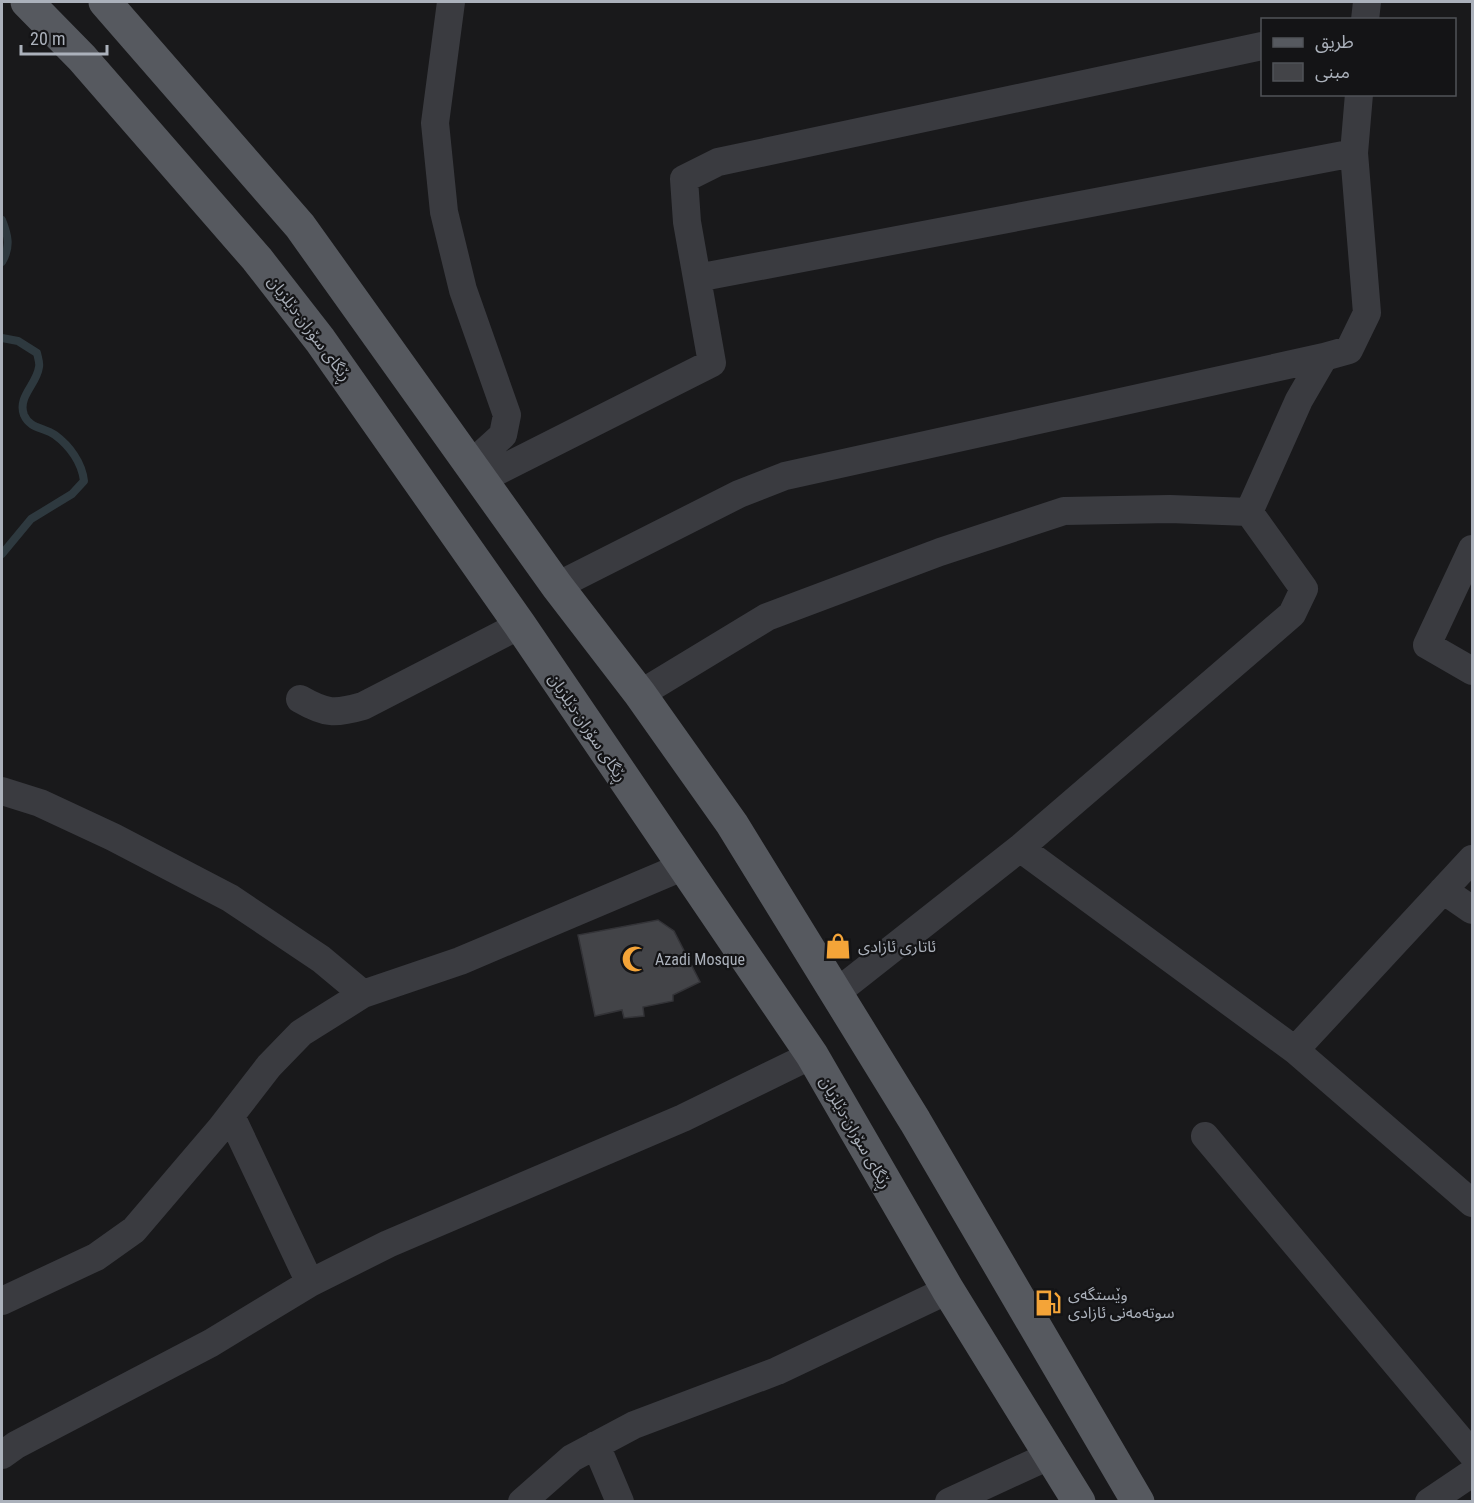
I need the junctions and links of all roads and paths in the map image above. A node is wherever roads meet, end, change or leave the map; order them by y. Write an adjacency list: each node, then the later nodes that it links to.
1 (27, 2): 11 (main road, ڕێگای سۆران-دێلزیان)
2 (105, 2): 9 (main road)
3 (451, 2): 15 (street)
4 (1367, 2): 5 (street)
5 (1365, 18)
6 (1261, 46): 10 (street)
7 (1359, 96): 8 (street)
8 (1354, 153): 10 (street); 14 (street)
9 (320, 254): 11 (main road); 12 (main road)
10 (697, 278): 15 (street)
11 (275, 281): 13 (main road, ڕێگای سۆران-دێلزیان)
12 (362, 314): 13 (main road); 15 (main road)
13 (320, 340): 19 (main road, ڕێگای سۆران-دێلزیان)
14 (1324, 357): 16 (street); 18 (street)
15 (476, 472): 18 (main road)
16 (1249, 513): 21 (street); 24 (street)
17 (1473, 549): 20 (street)
18 (557, 586): 21 (main road)
19 (520, 625): 22 (street); 26 (main road, ڕێگای سۆران-دێلزیان)
20 (1473, 671)
21 (640, 694): 29 (main road)
22 (300, 699)
23 (2, 790): 30 (street)
24 (1020, 848): 29 (street); 31 (street)
25 (1473, 859): 27 (street)
26 (682, 867): 30 (street); 32 (main road, ڕێگای سۆران-دێلزیان)
27 (1443, 890): 28 (street); 31 (street)
28 (1473, 910)
29 (836, 993): 48 (main road)
30 (363, 994): 33 (street)
31 (1295, 1050): 35 (street)
32 (812, 1055): 36 (street); 37 (main road, ڕێگای سۆران-دێلزیان)
33 (231, 1116): 36 (street); 38 (street)
34 (1205, 1136): 40 (street)
35 (1473, 1203)
36 (310, 1283): 41 (street)
37 (948, 1290): 39 (street); 42 (main road, ڕێگای سۆران-دێلزیان)
38 (2, 1301)
39 (596, 1445): 44 (street); 45 (street)
40 (1473, 1454)
41 (2, 1455)
42 (1051, 1455): 46 (street); 47 (main road, ڕێگای سۆران-دێلزیان)
43 (1473, 1473): 49 (street)
44 (522, 1502)
45 (620, 1502)
46 (949, 1502)
47 (1079, 1502)
48 (1138, 1502)
49 (1429, 1502)

